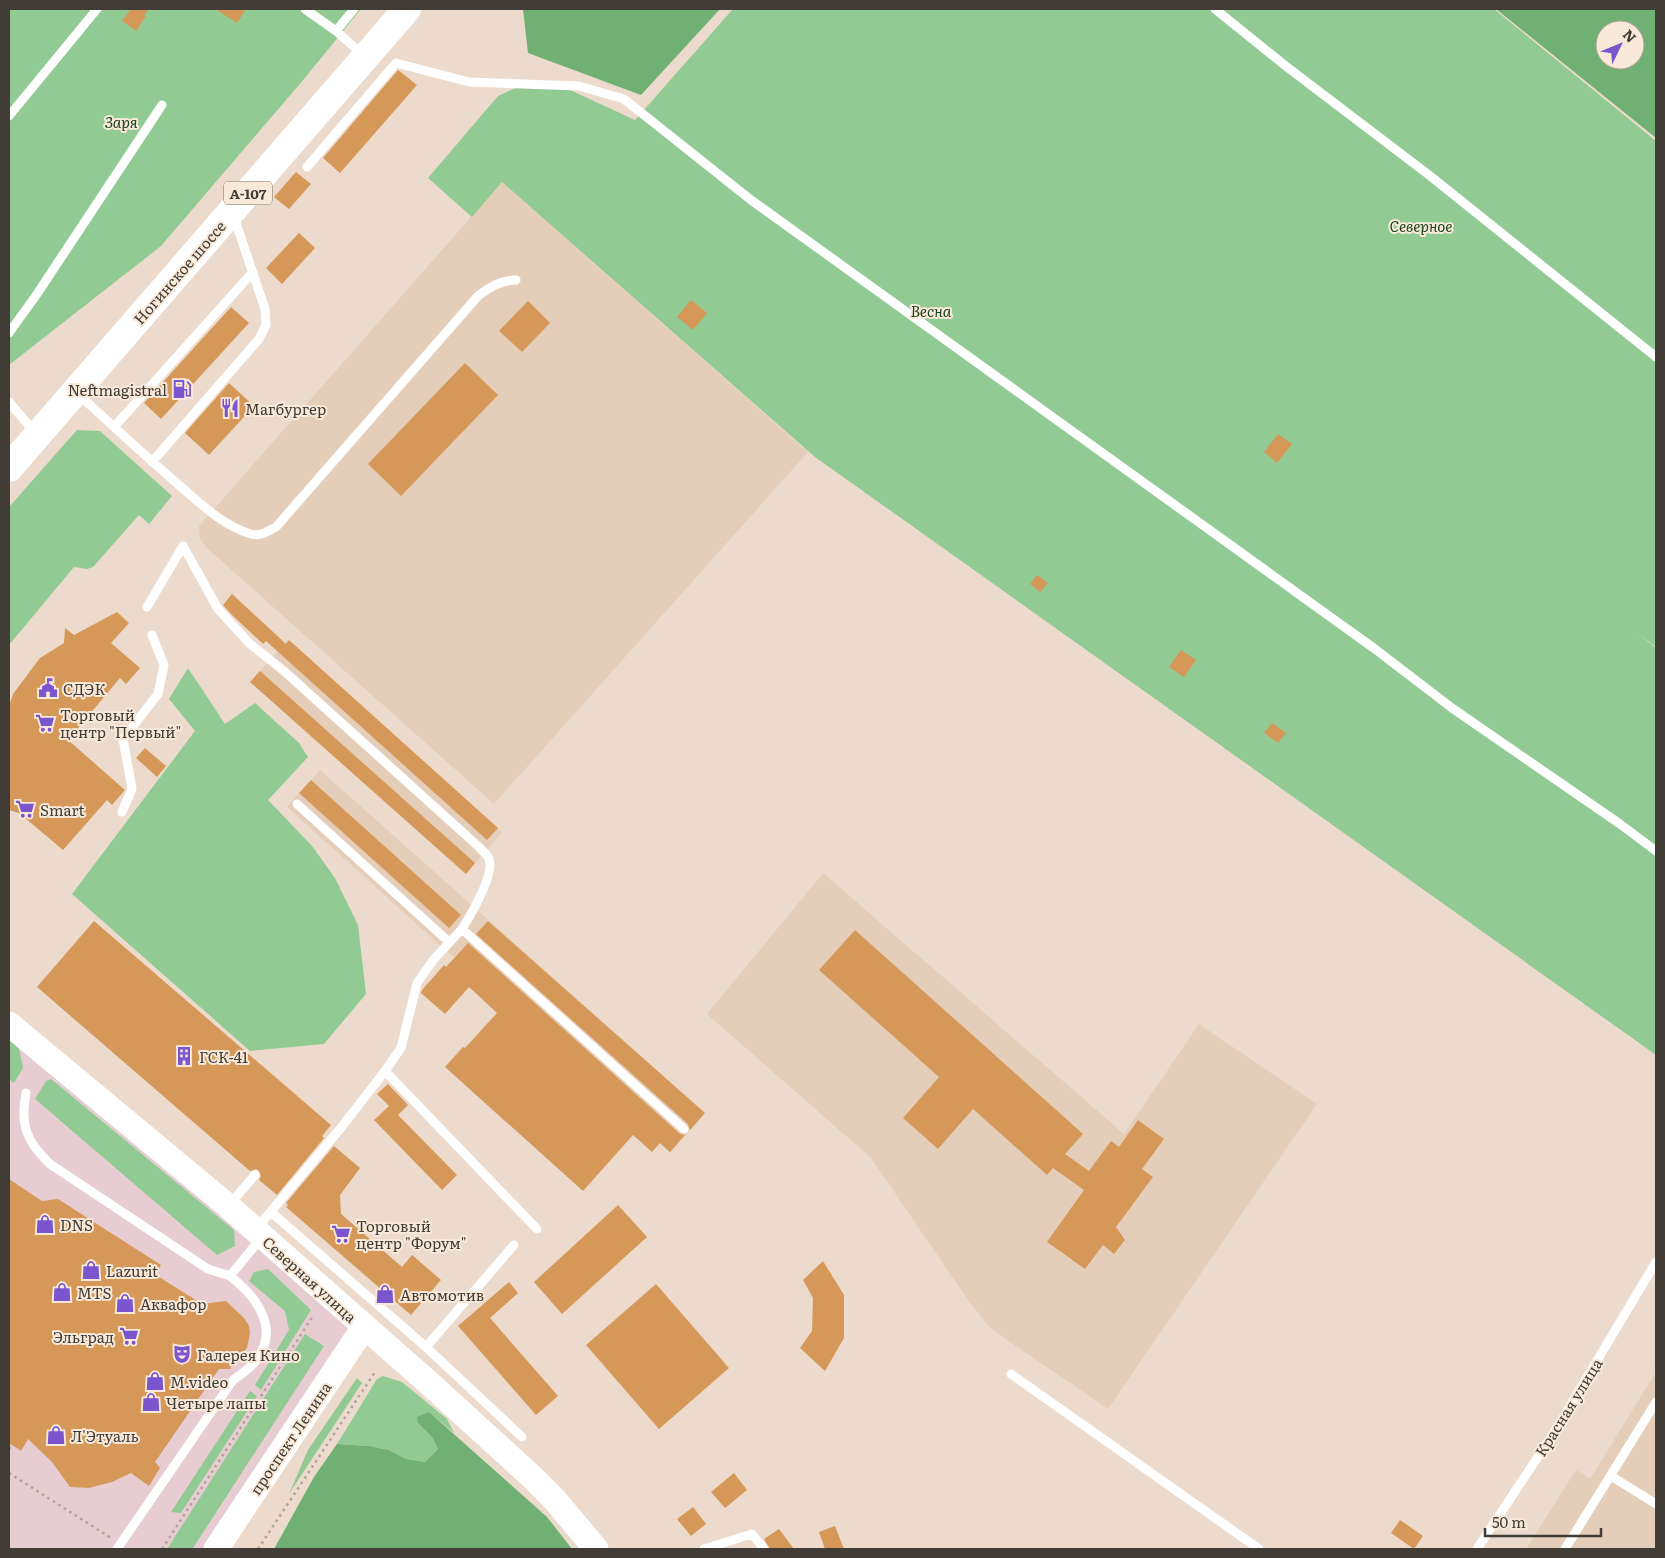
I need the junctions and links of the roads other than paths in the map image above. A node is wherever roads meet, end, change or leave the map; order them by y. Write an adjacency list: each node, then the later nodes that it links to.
1 (98, 9): 9 (lane)
2 (305, 9): 6 (lane)
3 (354, 9): 6 (lane)
4 (407, 9): 7 (highway, Ногинское шоссе / А-107)
5 (1215, 9): 15 (lane)
6 (336, 32): 7 (lane)
7 (365, 57): 11 (highway, Ногинское шоссе / А-107)
8 (162, 105): 14 (lane)
9 (9, 116)
10 (307, 167): 26 (lane)
11 (232, 211): 12 (lane); 16 (highway, Ногинское шоссе / А-107)
12 (252, 272): 18 (lane); 20 (lane)
13 (516, 280): 20 (lane)
14 (9, 333)
15 (1656, 357)
16 (75, 391): 18 (lane); 19 (highway, Ногинское шоссе / А-107)
17 (9, 402): 19 (lane)
18 (114, 427): 20 (lane)
19 (37, 435): 21 (highway, Ногинское шоссе / А-107)
20 (152, 462)
21 (9, 468)
22 (147, 607): 27 (lane)
23 (152, 635): 25 (lane)
24 (297, 804): 28 (lane)
25 (122, 812)
26 (1656, 850)
27 (462, 929): 28 (lane); 32 (lane)
28 (449, 942): 30 (lane)
29 (9, 1024): 34 (main road, Северная улица)
30 (385, 1071): 35 (lane); 36 (lane)
31 (26, 1093): 39 (lane)
32 (684, 1129)
33 (255, 1175): 34 (lane)
34 (228, 1206): 35 (main road, Северная улица)
35 (263, 1226): 39 (lane); 40 (main road, Северная улица); 41 (lane)
36 (537, 1229)
37 (514, 1245): 41 (lane)
38 (1656, 1262): 53 (lane, Красная улица)
39 (230, 1276): 47 (lane)
40 (364, 1327): 48 (main road, проспект Ленина); 49 (main road, Северная улица)
41 (426, 1347): 44 (lane)
42 (1012, 1374): 52 (lane)
43 (1656, 1402): 45 (lane)
44 (522, 1437)
45 (1611, 1476): 46 (lane); 54 (lane)
46 (1656, 1504)
47 (116, 1545)
48 (216, 1549)
49 (596, 1549)
50 (704, 1549): 51 (lane)
51 (764, 1549)
52 (1259, 1549)
53 (1477, 1549)
54 (1565, 1549)

